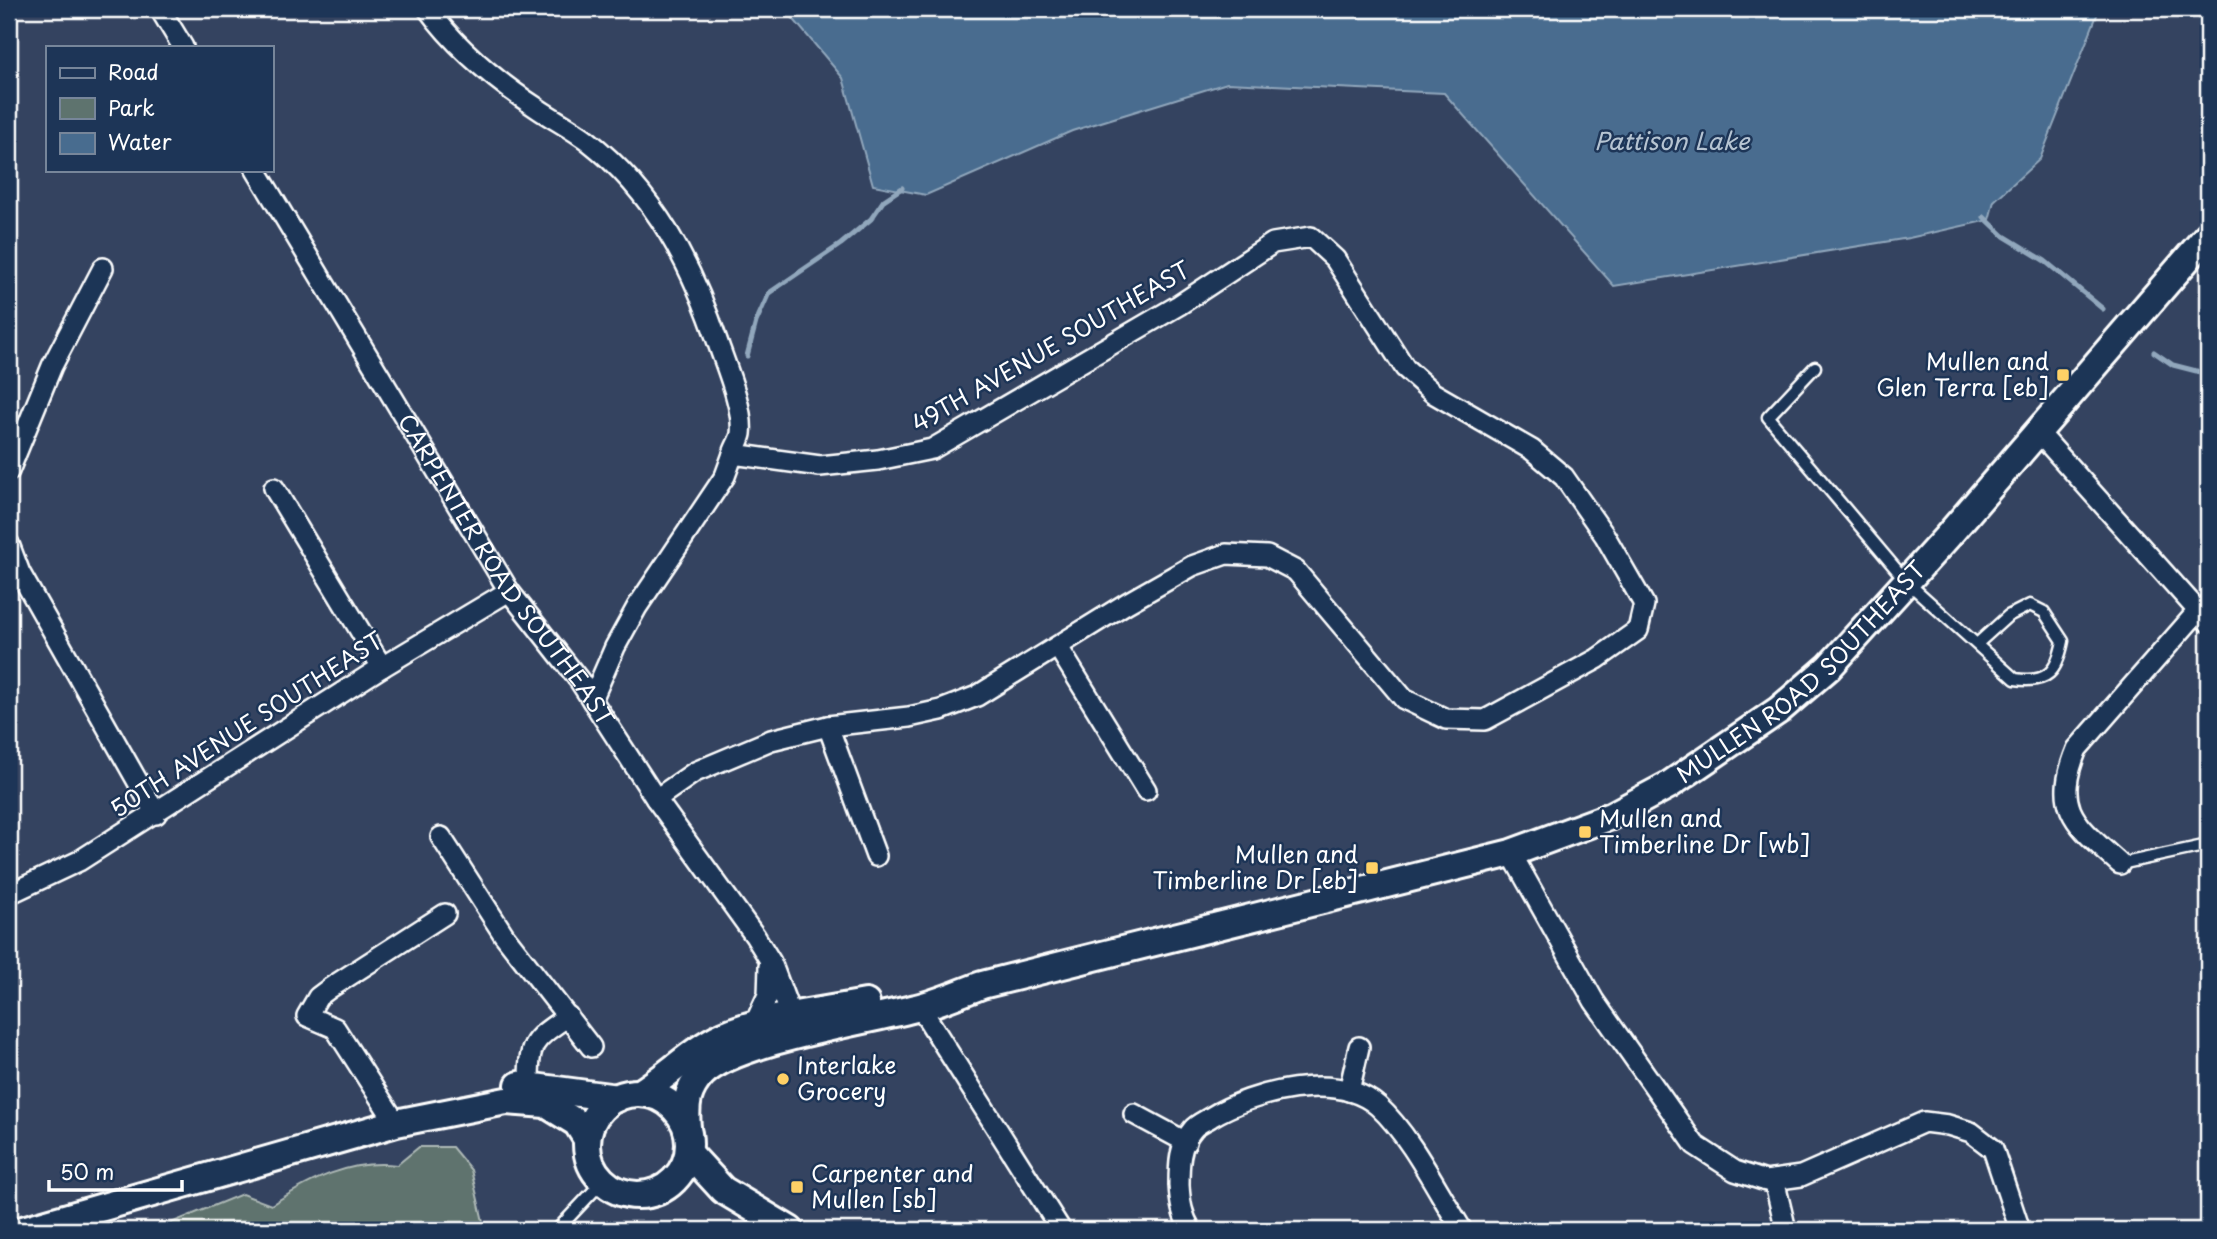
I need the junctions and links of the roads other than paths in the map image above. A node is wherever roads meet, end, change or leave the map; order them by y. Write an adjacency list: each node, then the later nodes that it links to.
1 (160, 9): 3 (street)
2 (428, 9): 9 (street)
3 (182, 46)
4 (257, 172): 14 (street, CARPENTER ROAD SOUTHEAST)
5 (2208, 235): 8 (street, MULLEN ROAD SOUTHEAST)
6 (103, 268): 10 (street)
7 (1815, 367): 13 (lane)
8 (2039, 433): 13 (street, MULLEN ROAD SOUTHEAST); 15 (street)
9 (733, 454): 17 (street, 49TH AVENUE SOUTHEAST); 19 (street)
10 (9, 471)
11 (274, 488): 18 (street)
12 (9, 544): 23 (street)
13 (1907, 582): 16 (lane); 26 (street, MULLEN ROAD SOUTHEAST)
14 (509, 591): 18 (street, 50TH AVENUE SOUTHEAST); 19 (street, CARPENTER ROAD SOUTHEAST)
15 (2203, 617): 28 (street)
16 (1977, 644): 16 (lane)
17 (1058, 647): 20 (street); 21 (street)
18 (382, 667): 23 (street, 50TH AVENUE SOUTHEAST)
19 (592, 700): 22 (street, CARPENTER ROAD SOUTHEAST)
20 (828, 726): 22 (street); 27 (street)
21 (1146, 790)
22 (656, 799): 31 (street, CARPENTER ROAD SOUTHEAST)
23 (156, 814): 29 (street, 50TH AVENUE SOUTHEAST)
24 (441, 837): 34 (street)
25 (2208, 845): 28 (lane)
26 (1511, 853): 32 (street, MULLEN ROAD SOUTHEAST); 48 (street)
27 (876, 856)
28 (2120, 863)
29 (9, 894)
30 (445, 914): 44 (street)
31 (771, 962): 35 (street, CARPENTER ROAD SOUTHEAST); 36 (street)
32 (982, 985): 33 (street, MULLEN ROAD SOUTHEAST); 35 (street, MULLEN ROAD SOUTHEAST)
33 (920, 1007): 39 (street, MULLEN ROAD SOUTHEAST); 55 (street)
34 (568, 1016): 37 (street); 40 (street)
35 (792, 1018): 36 (street, MULLEN ROAD SOUTHEAST); 39 (street)
36 (754, 1025): 42 (street, MULLEN ROAD SOUTHEAST)
37 (591, 1046)
38 (1359, 1047): 41 (street)
39 (741, 1050): 46 (street, MULLEN ROAD SOUTHEAST)
40 (528, 1085): 42 (street); 44 (street)
41 (1349, 1091): 47 (street); 57 (street)
42 (628, 1095): 45 (street); 46 (street)
43 (1134, 1114): 47 (street)
44 (399, 1122): 45 (street); 52 (street)
45 (587, 1139): 49 (street)
46 (688, 1140): 50 (street); 51 (street)
47 (1186, 1142): 56 (street)
48 (1774, 1180): 58 (street); 59 (street)
49 (603, 1181): 50 (street); 53 (lane)
50 (662, 1189): 51 (street)
51 (743, 1203): 54 (street)
52 (23, 1230)
53 (557, 1230)
54 (790, 1230)
55 (1061, 1230)
56 (1191, 1230)
57 (1462, 1230)
58 (1786, 1230)
59 (2020, 1230)

